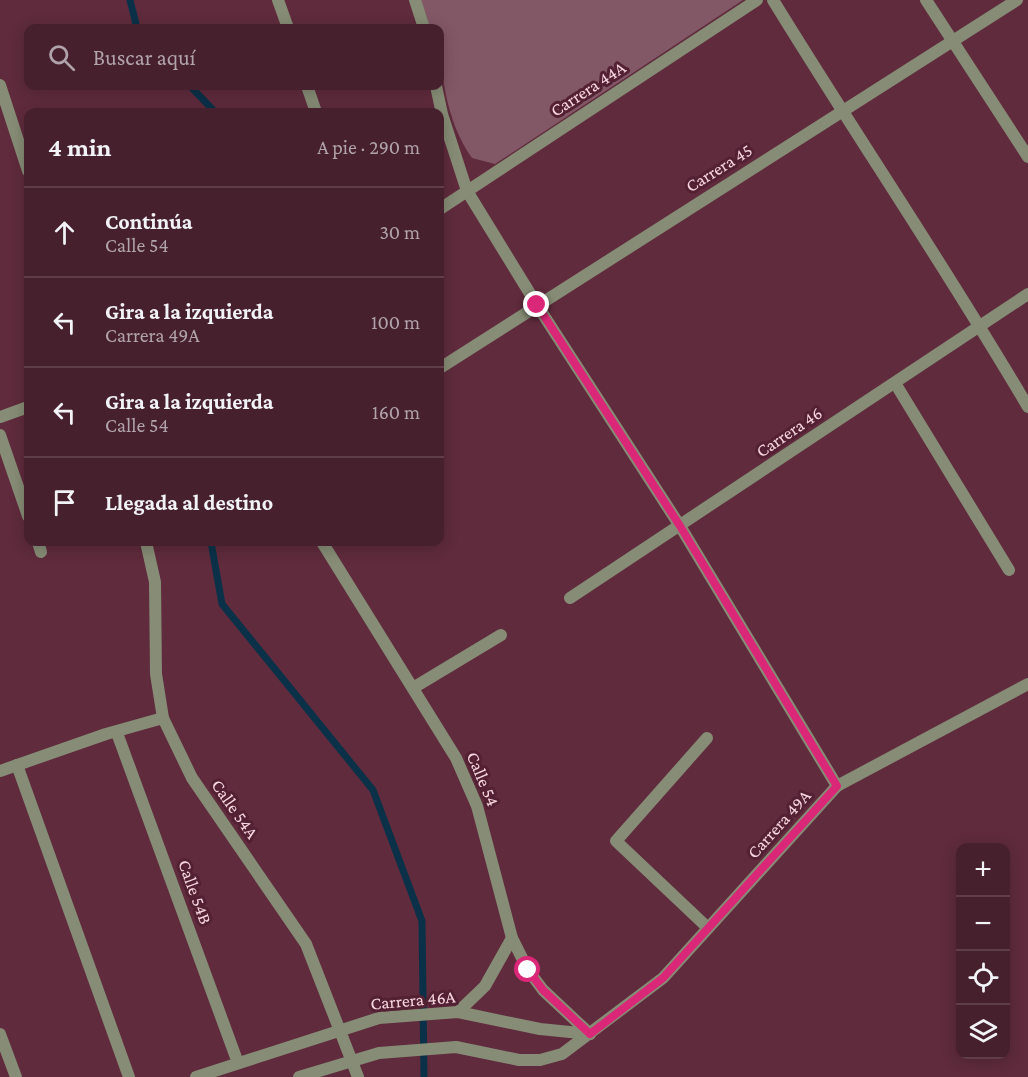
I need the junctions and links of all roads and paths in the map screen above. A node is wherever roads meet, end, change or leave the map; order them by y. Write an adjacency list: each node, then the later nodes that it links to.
1 (278, 0): 7 (street)
2 (415, 0): 8 (street)
3 (757, 0): 19 (street, Carrera 44A)
4 (773, 0): 15 (street)
5 (926, 0): 9 (street)
6 (1017, 0): 9 (street, Carrera 45)
7 (287, 24)
8 (423, 24)
9 (951, 42): 15 (street, Carrera 45); 17 (street)
10 (0, 85): 18 (street)
11 (308, 90): 13 (street)
12 (437, 90): 14 (street)
13 (315, 108)
14 (441, 108)
15 (842, 112): 22 (street, Carrera 45); 23 (street)
16 (444, 120): 19 (street)
17 (1026, 149)
18 (24, 159)
19 (467, 190): 20 (street, Carrera 44A); 22 (street)
20 (444, 206)
21 (1028, 294): 23 (street, Carrera 46)
22 (537, 305): 24 (street, Carrera 45); 31 (street)
23 (981, 326): 25 (street, Carrera 46); 26 (street)
24 (444, 365)
25 (895, 383): 31 (street, Carrera 46); 34 (street)
26 (1028, 407)
27 (24, 408): 28 (street)
28 (0, 417)
29 (0, 435): 30 (street)
30 (24, 504)
31 (680, 526): 35 (street, Carrera 46); 44 (street)
32 (147, 546): 39 (street, Calle 54A)
33 (324, 546): 38 (street, Calle 54)
34 (1009, 570)
35 (570, 598)
36 (501, 635): 38 (street)
37 (1028, 684): 44 (street, Carrera 49A)
38 (413, 688): 46 (street, Calle 54)
39 (163, 718): 40 (street); 48 (street, Calle 54A)
40 (117, 733): 42 (street); 52 (street, Calle 54B)
41 (707, 738): 45 (street)
42 (17, 765): 43 (street); 54 (street)
43 (0, 771)
44 (837, 786): 45 (street, Carrera 49A)
45 (708, 928): 50 (street, Carrera 49A)
46 (512, 938): 47 (street); 50 (street, Calle 54)
47 (458, 1012): 48 (street, Carrera 46A); 50 (street, Carrera 46A)
48 (340, 1029): 51 (street, Calle 54A); 52 (street, Carrera 46A)
49 (0, 1034): 53 (street)
50 (590, 1034): 51 (street)
51 (351, 1060): 56 (street); 57 (street, Calle 54A)
52 (238, 1063): 55 (street, Carrera 46A)
53 (16, 1077)
54 (129, 1077)
55 (196, 1077)
56 (299, 1077)
57 (358, 1077)

